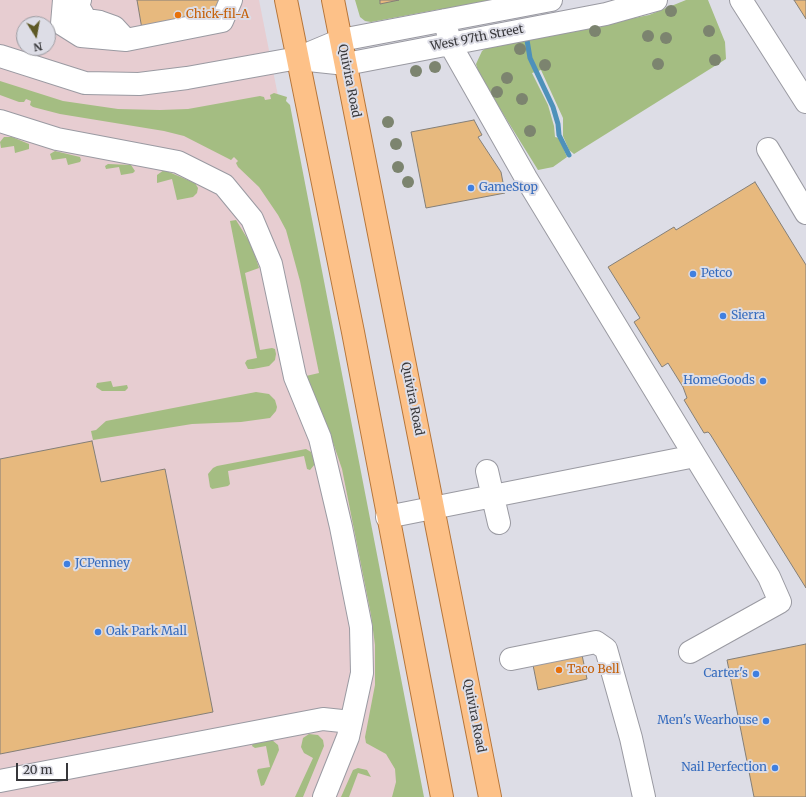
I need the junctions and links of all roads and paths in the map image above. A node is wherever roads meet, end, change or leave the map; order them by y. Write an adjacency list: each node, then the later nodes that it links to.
1 (64, 0): 10 (street)
2 (80, 0): 10 (street)
3 (231, 0): 10 (street)
4 (286, 0): 14 (main road)
5 (333, 0): 11 (main road, Quivira Road)
6 (551, 0): 9 (street, West 97th Street)
7 (656, 0): 12 (street, West 97th Street)
8 (740, 0): 16 (street)
9 (444, 20): 11 (street, West 97th Street); 12 (street)
10 (126, 40)
11 (341, 40): 14 (street, West 97th Street); 15 (main road, Quivira Road)
12 (450, 44): 15 (street, West 97th Street); 20 (street)
13 (0, 56): 14 (street, West 97th Street)
14 (298, 58): 15 (street, West 97th Street); 24 (main road)
15 (346, 64): 23 (main road, Quivira Road)
16 (806, 102)
17 (0, 121): 28 (street)
18 (768, 149): 19 (street)
19 (806, 213)
20 (695, 456): 22 (street); 26 (street)
21 (487, 471): 22 (street)
22 (493, 497): 23 (street); 25 (street)
23 (433, 509): 24 (street); 32 (main road, Quivira Road)
24 (387, 517): 31 (main road)
25 (499, 523)
26 (690, 652)
27 (511, 659): 33 (street)
28 (351, 722): 29 (street); 30 (street)
29 (0, 781)
30 (324, 797)
31 (442, 797)
32 (490, 797)
33 (644, 797)

